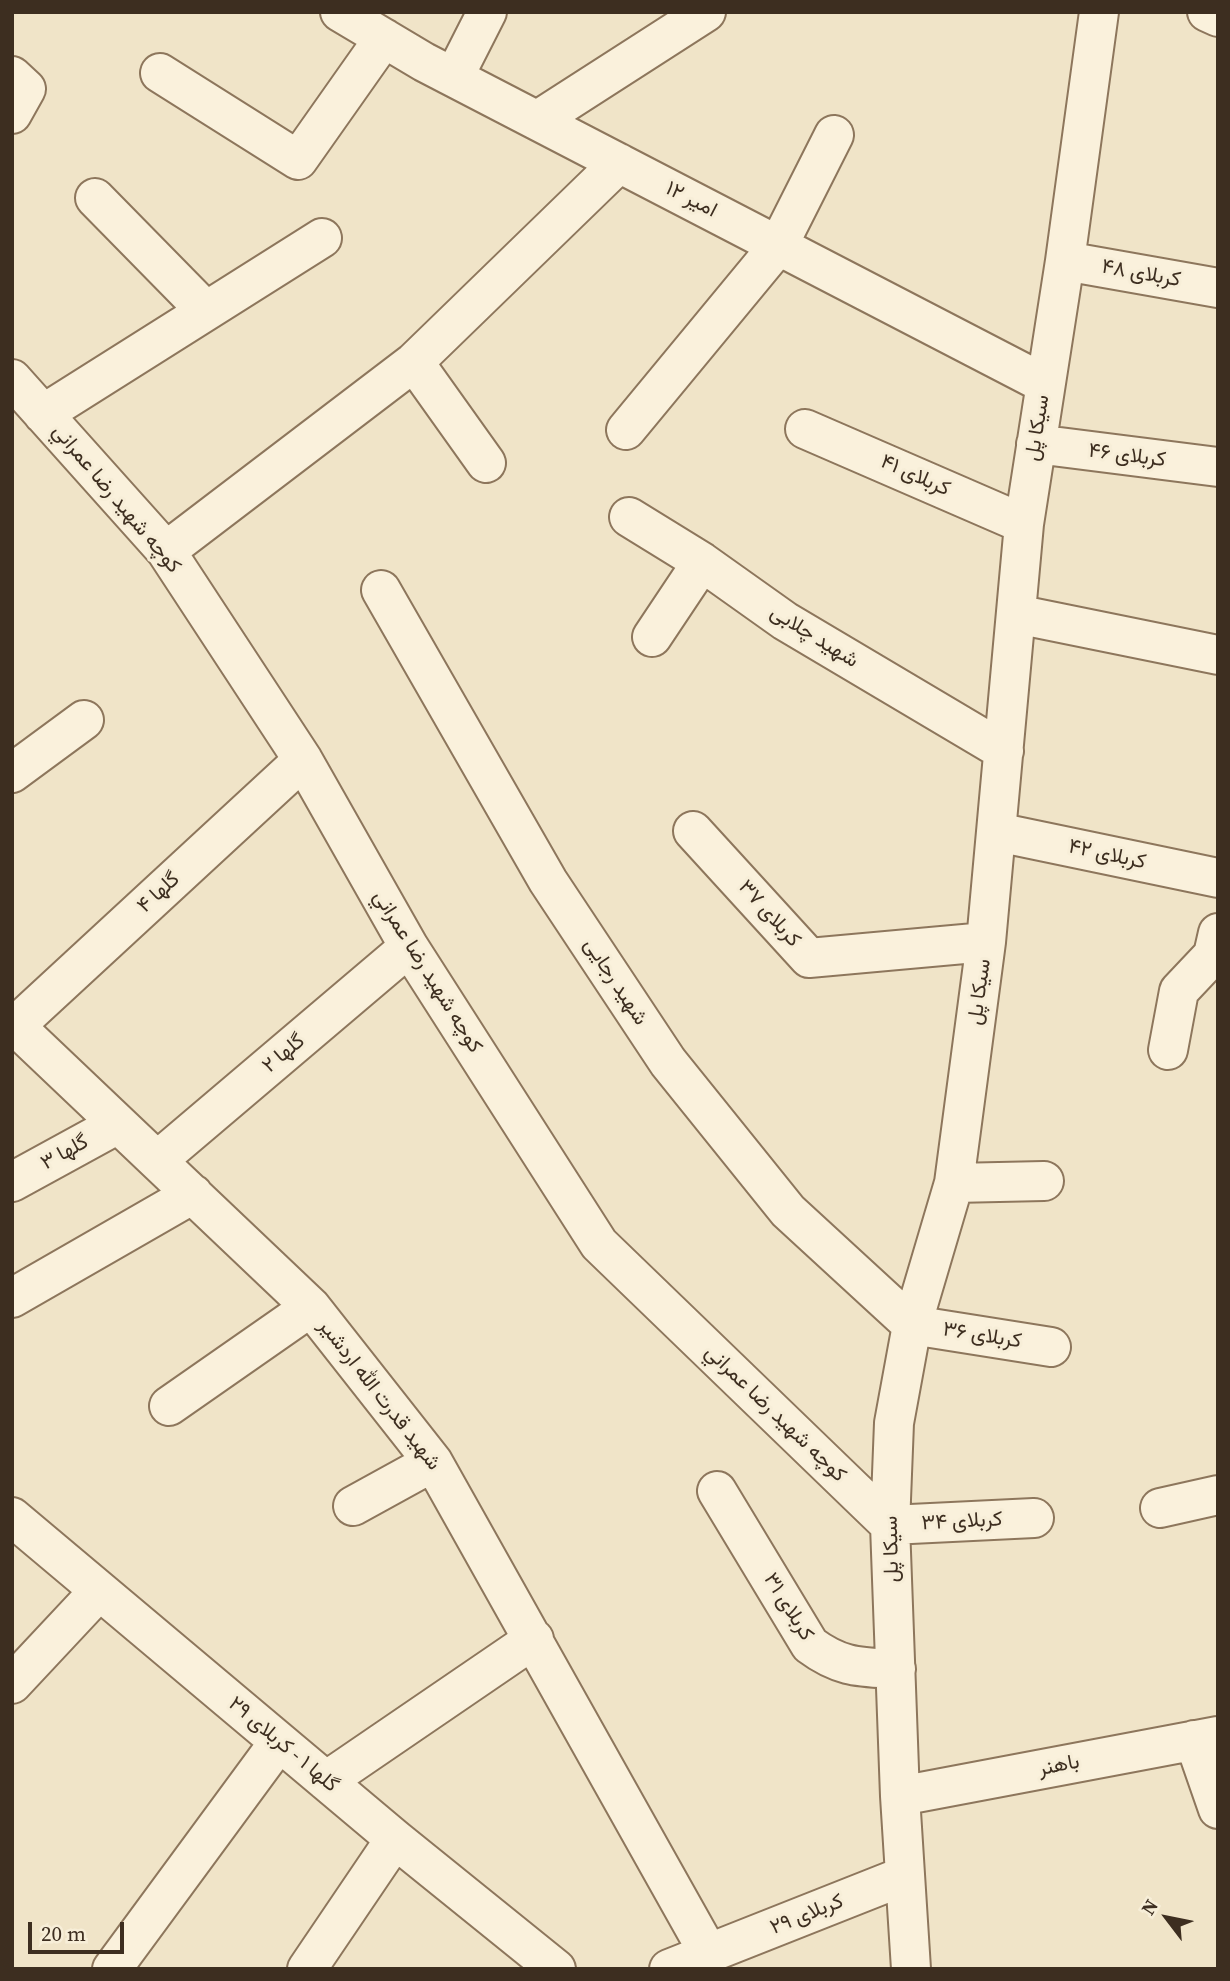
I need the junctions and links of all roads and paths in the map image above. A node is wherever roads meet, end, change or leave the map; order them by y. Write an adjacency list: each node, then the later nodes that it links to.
1 (340, 12): 7 (street, امير ۱۲)
2 (487, 12): 10 (street)
3 (706, 12): 12 (street)
4 (1099, 12): 18 (street, سیکا پل)
5 (1207, 12): 6 (street)
6 (1218, 18)
7 (384, 38): 8 (street); 10 (street, امير ۱۲)
8 (160, 74)
9 (12, 76): 11 (street)
10 (454, 77): 12 (street, امير ۱۲)
11 (12, 114)
12 (538, 120): 14 (street, امير ۱۲)
13 (834, 135): 17 (street)
14 (619, 163): 17 (street, امير ۱۲); 21 (street)
15 (94, 198): 20 (street)
16 (322, 238): 20 (street)
17 (778, 246): 23 (street, امير ۱۲); 26 (street)
18 (1065, 261): 19 (street, کربلای ۴۸); 23 (street, سیکا پل)
19 (1218, 288)
20 (205, 310): 24 (street)
21 (414, 362): 28 (street); 32 (street)
22 (12, 379): 24 (street, كوچه شهيد رضا عمراني)
23 (1045, 384): 27 (street, سیکا پل)
24 (43, 414): 32 (street, كوچه شهيد رضا عمراني)
25 (806, 429): 31 (street, کربلای ۴۱)
26 (626, 430)
27 (1035, 444): 29 (street, کربلای ۴۶); 31 (street, سیکا پل)
28 (486, 463)
29 (1218, 467)
30 (629, 517): 33 (street, شهید چلابی)
31 (1024, 524): 35 (street, سیکا پل)
32 (166, 551): 40 (street, كوچه شهيد رضا عمراني)
33 (702, 562): 36 (street); 39 (street, شهید چلابی)
34 (381, 590): 58 (street, شهید رجایی)
35 (1016, 614): 37 (street); 39 (street, سیکا پل)
36 (652, 637)
37 (1218, 655)
38 (83, 720): 41 (street)
39 (1004, 751): 43 (street, سیکا پل)
40 (303, 760): 47 (street, كوچه شهيد رضا عمراني); 48 (street, گلها ۴)
41 (12, 773)
42 (693, 831): 46 (street, کربلای ۳۷)
43 (997, 832): 44 (street, کربلای ۴۲); 46 (street, سیکا پل)
44 (1218, 878)
45 (1218, 933): 49 (street)
46 (986, 942): 54 (street, سیکا پل)
47 (410, 947): 51 (street, گلها ۲); 68 (street, كوچه شهيد رضا عمراني)
48 (14, 1024): 50 (street, شهید قدرت الله اردشیر)
49 (1168, 1050)
50 (118, 1124): 51 (street, شهید قدرت الله اردشیر); 53 (street, گلها ۳)
51 (158, 1160): 55 (street, شهید قدرت الله اردشیر)
52 (1044, 1181): 54 (street)
53 (12, 1182)
54 (954, 1183): 58 (street, سیکا پل)
55 (193, 1194): 56 (street); 57 (street, شهید قدرت الله اردشیر)
56 (12, 1298)
57 (311, 1307): 60 (street); 61 (street, شهید قدرت الله اردشیر)
58 (912, 1325): 59 (street, کربلای ۳۶); 68 (street, سیکا پل)
59 (1051, 1347)
60 (170, 1406)
61 (433, 1462): 64 (street); 70 (street, شهید قدرت الله اردشیر)
62 (717, 1491): 71 (street, کربلای ۳۱)
63 (1218, 1495): 65 (street)
64 (353, 1506)
65 (1160, 1508)
66 (12, 1517): 69 (street, گلها ۱ - کربلای ۲۹)
67 (1034, 1518): 68 (street, کربلای ۳۴)
68 (890, 1525): 71 (street, سیکا پل)
69 (99, 1591): 72 (street); 74 (street, گلها ۱ - کربلای ۲۹)
70 (534, 1639): 75 (street); 80 (street, شهید قدرت الله اردشیر)
71 (896, 1670): 76 (street, سیکا پل)
72 (12, 1684)
73 (1206, 1738): 76 (street, باهنر); 77 (street)
74 (279, 1742): 75 (street, گلها ۱ - کربلای ۲۹); 81 (street)
75 (326, 1781): 78 (street, گلها ۱ - کربلای ۲۹)
76 (900, 1796): 79 (street, سیکا پل)
77 (1218, 1809)
78 (395, 1839): 82 (street); 83 (street, گلها ۱ - کربلای ۲۹)
79 (904, 1876): 80 (street, کربلای ۲۹); 85 (street, سیکا پل)
80 (709, 1954): 84 (street)
81 (112, 1969)
82 (307, 1969)
83 (556, 1969)
84 (669, 1969)
85 (911, 1969)

